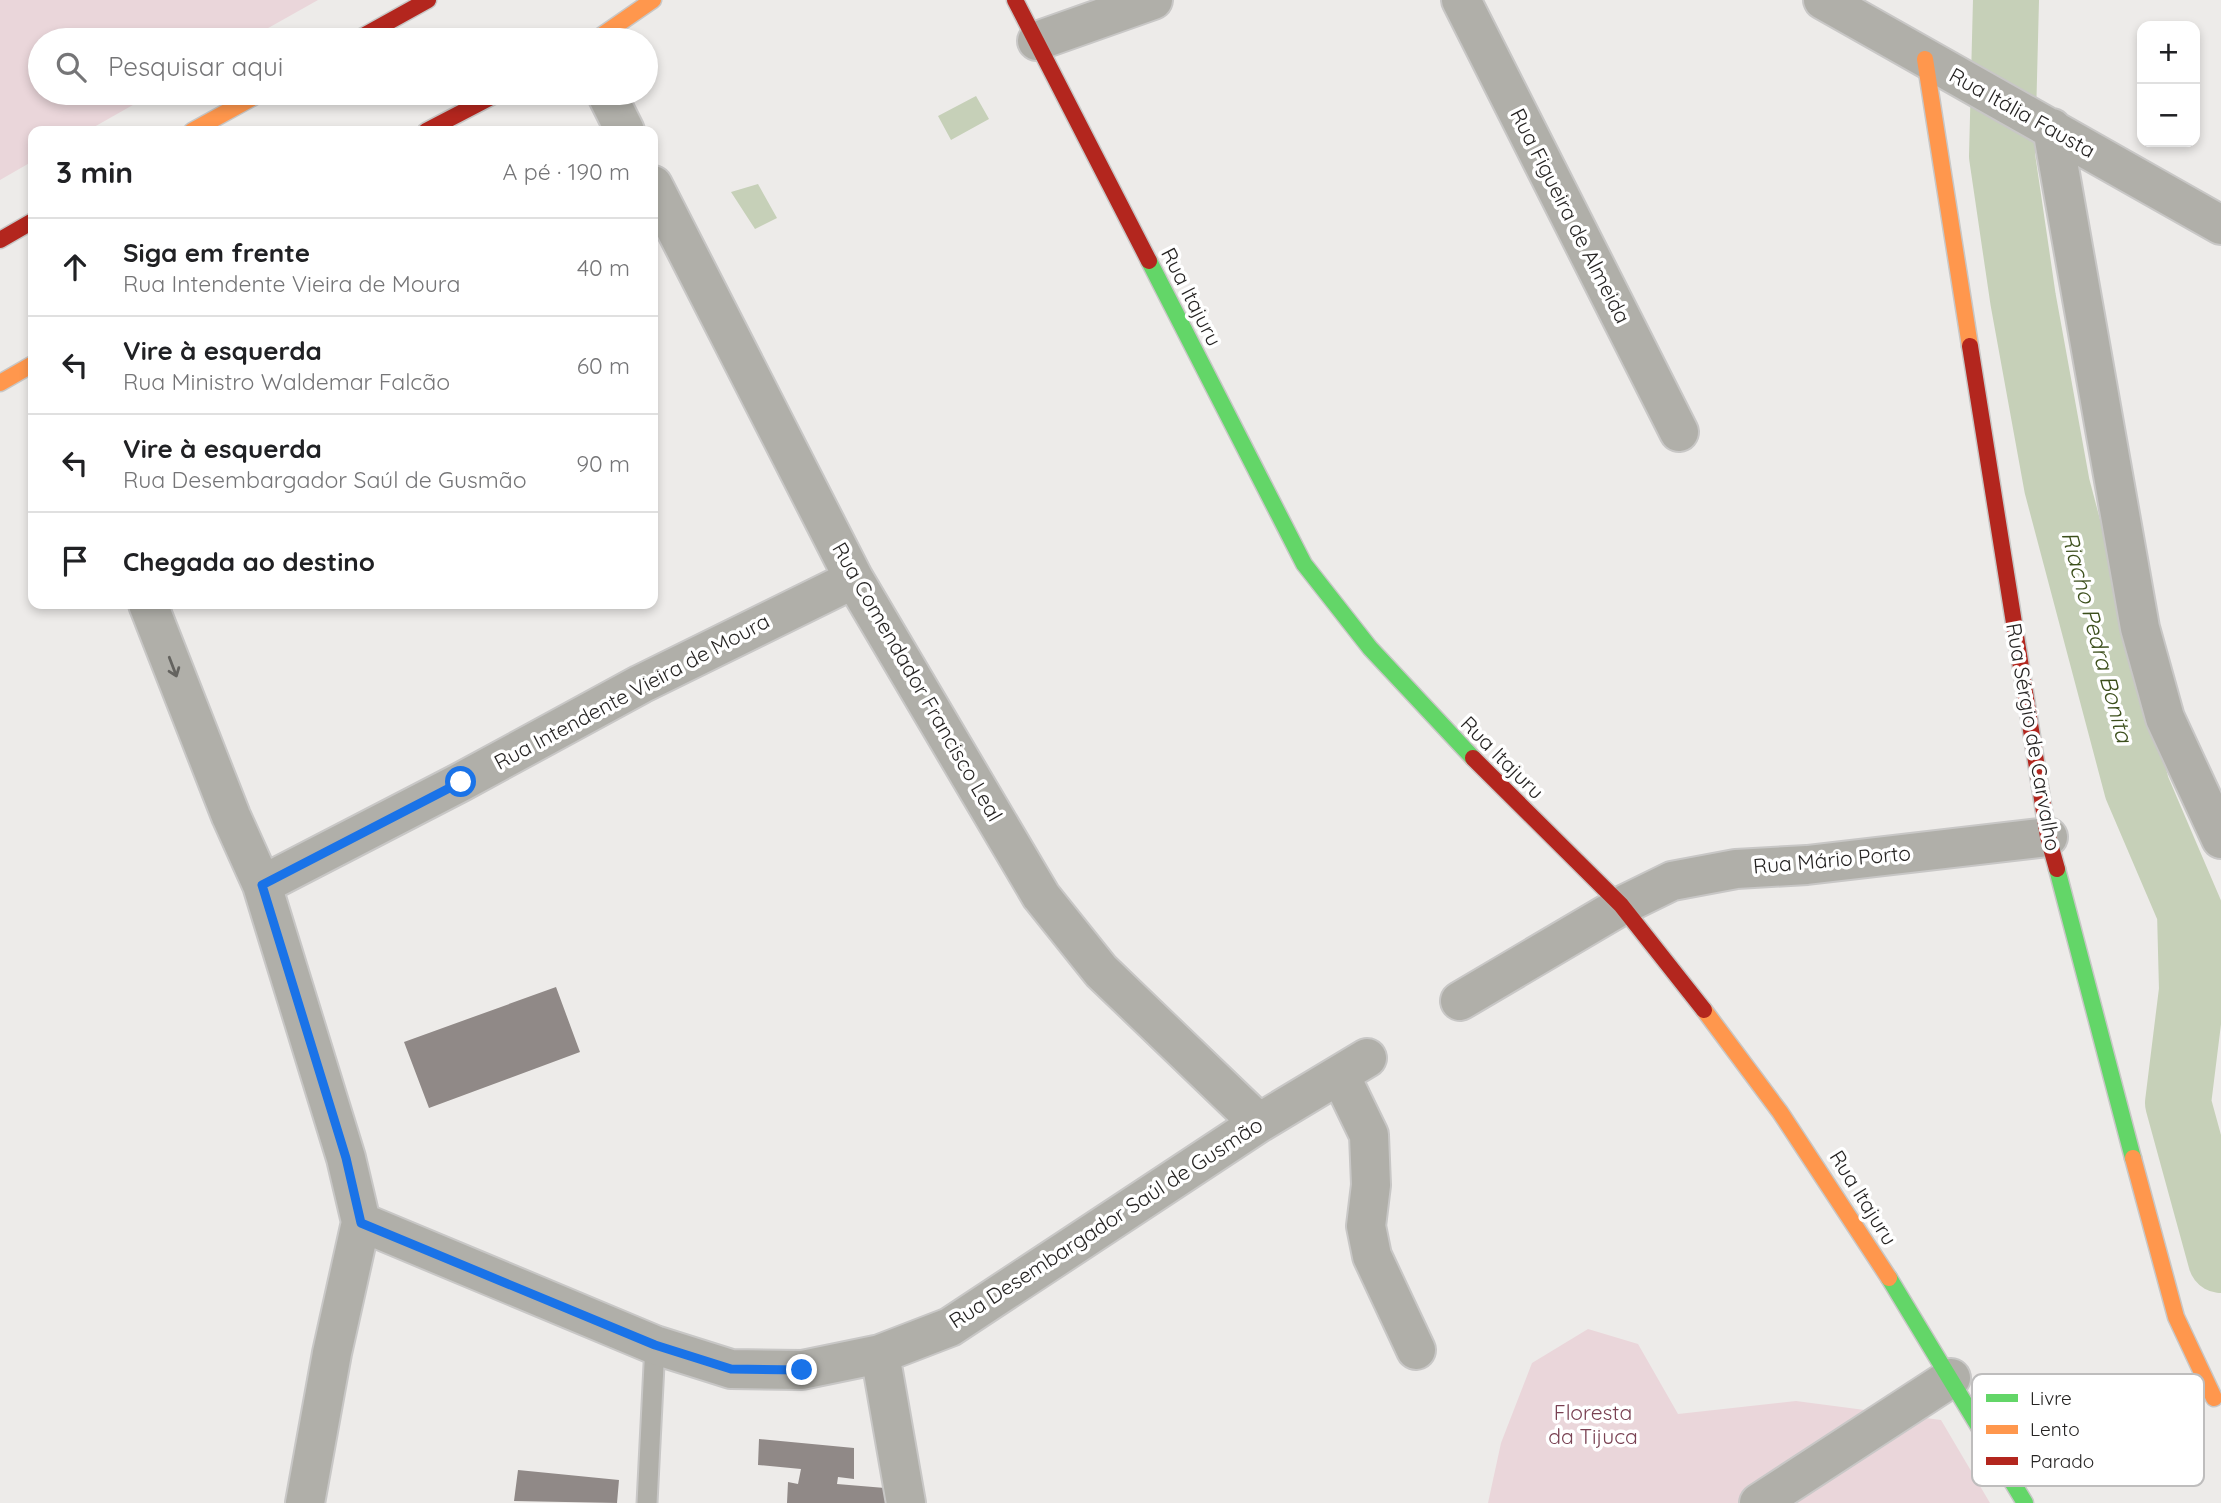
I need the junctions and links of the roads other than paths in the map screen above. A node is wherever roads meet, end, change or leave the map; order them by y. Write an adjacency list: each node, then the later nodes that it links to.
1 (428, 0): 7 (street)
2 (653, 0): 8 (street)
3 (1016, 0): 9 (street, Rua Itajuru)
4 (1153, 0): 9 (street)
5 (1461, 0): 24 (street, Rua Figueira de Almeida)
6 (1823, 0): 10 (street, Rua Itália Fausta)
7 (378, 28)
8 (612, 28)
9 (1037, 41): 30 (street, Rua Itajuru)
10 (1925, 59): 17 (street, Rua Itália Fausta); 27 (street, Rua Sérgio de Carvalho)
11 (239, 105): 14 (street)
12 (476, 105): 15 (street)
13 (612, 105): 16 (street)
14 (200, 126)
15 (436, 126)
16 (622, 126)
17 (2052, 128): 20 (street, Rua Itália Fausta); 28 (street)
18 (658, 195): 25 (street, Rua Comendador Francisco Leal)
19 (28, 224): 21 (street)
20 (2221, 225)
21 (0, 240)
22 (28, 367): 23 (street)
23 (0, 383)
24 (1679, 432)
25 (854, 579): 29 (street, Rua Intendente Vieira de Moura); 32 (street, Rua Comendador Francisco Leal)
26 (150, 609): 29 (street, one-way to 29)
27 (2048, 837): 30 (street, Rua Mário Porto); 37 (street, Rua Sérgio de Carvalho)
28 (2221, 839)
29 (262, 885): 33 (street)
30 (1621, 906): 31 (street, Rua Mário Porto); 38 (street, Rua Itajuru)
31 (1460, 1001)
32 (1259, 1123): 35 (street, Rua Desembargador Saúl de Gusmão); 36 (street, Rua Desembargador Saúl de Gusmão)
33 (361, 1223): 34 (street, Rua Desembargador Saúl de Gusmão); 43 (street)
34 (655, 1345): 36 (street, Rua Desembargador Saúl de Gusmão); 44 (lane)
35 (1416, 1350)
36 (880, 1354): 45 (street)
37 (2201, 1374)
38 (1951, 1378): 41 (street, Rua Itajuru); 46 (street)
39 (2204, 1380): 40 (street, Rua Sérgio de Carvalho)
40 (2214, 1398)
41 (1972, 1413)
42 (2015, 1486): 47 (street, Rua Itajuru)
43 (305, 1503)
44 (647, 1503)
45 (906, 1503)
46 (1759, 1503)
47 (2025, 1503)

